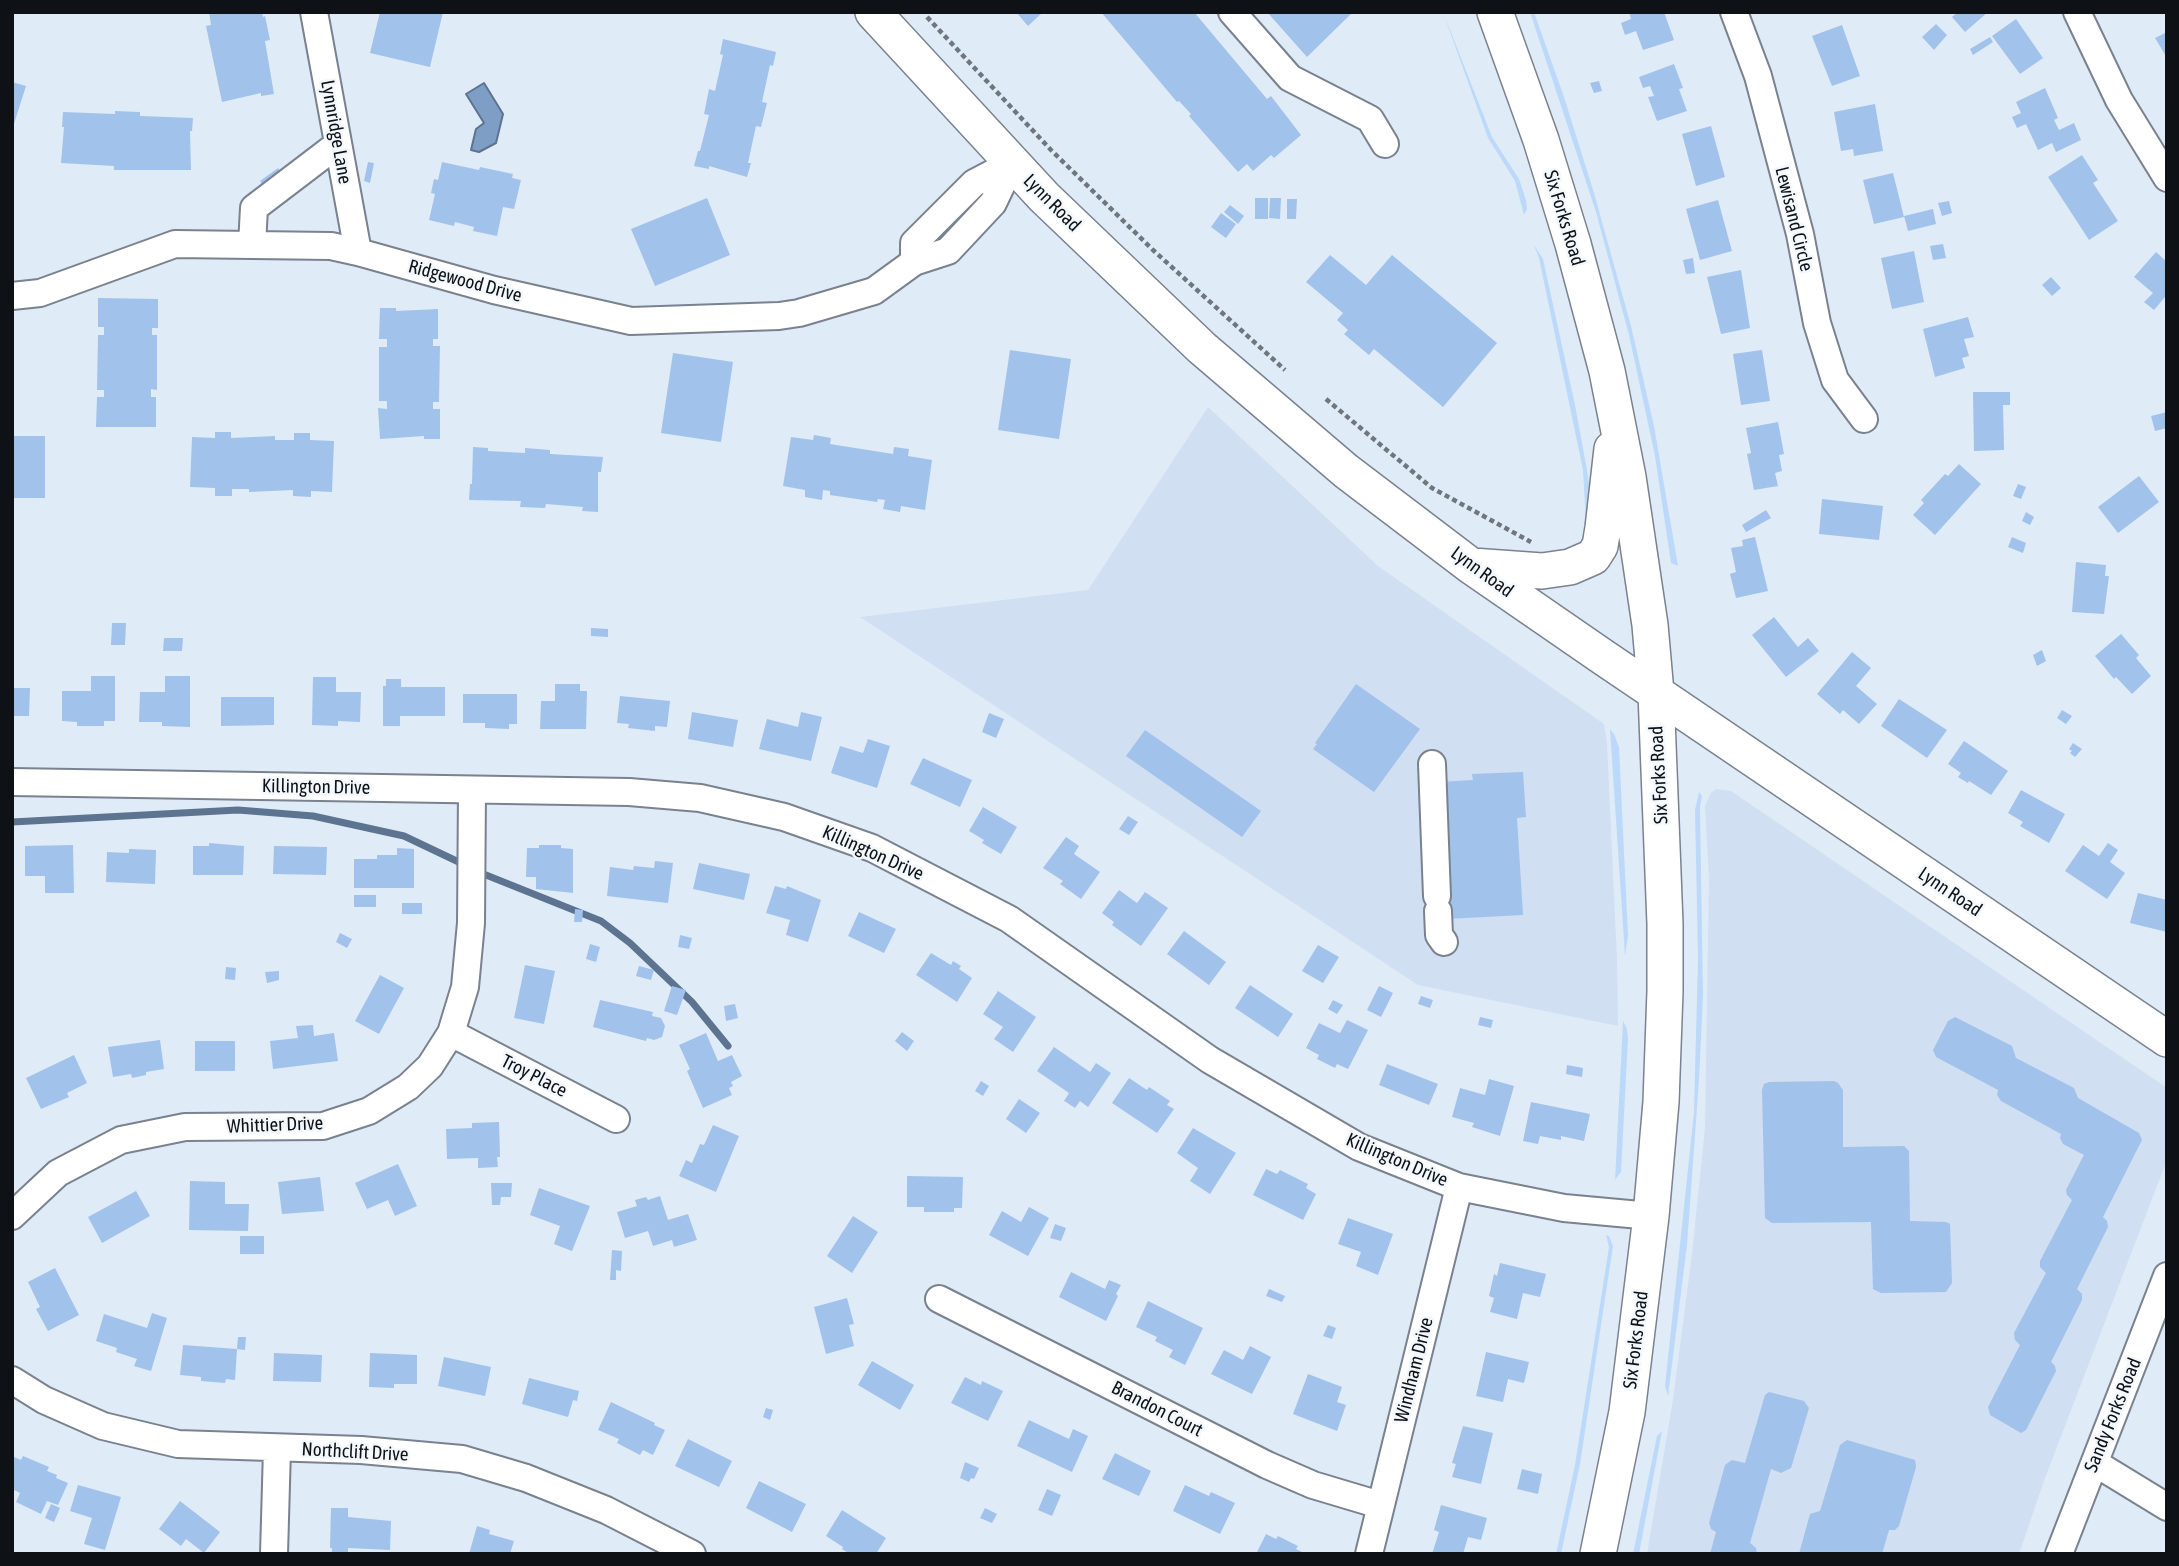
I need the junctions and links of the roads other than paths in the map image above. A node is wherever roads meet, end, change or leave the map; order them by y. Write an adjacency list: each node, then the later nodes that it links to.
1 (314, 12): 7 (street, Lynnridge Lane)
2 (1232, 12): 8 (street)
3 (1495, 12): 15 (main road, Six Forks Road)
4 (1734, 12): 14 (street, Lewisand Circle)
5 (2077, 12): 10 (street)
6 (883, 16): 9 (main road, Lynn Road)
7 (338, 144): 11 (street); 12 (street, Lynnridge Lane)
8 (1385, 144)
9 (1012, 163): 12 (street, Ridgewood Drive); 16 (main road, Lynn Road)
10 (2167, 178)
11 (252, 245): 12 (street, Ridgewood Drive); 13 (street, Ridgewood Drive)
12 (358, 252)
13 (12, 296)
14 (1864, 419)
15 (1619, 426): 16 (main road); 17 (main road, Six Forks Road)
16 (1471, 566): 17 (main road, Lynn Road)
17 (1656, 693): 23 (main road, Lynn Road); 27 (main road, Six Forks Road)
18 (1432, 764): 21 (street)
19 (12, 782): 20 (street, Killington Drive)
20 (472, 790): 22 (street, Whittier Drive); 25 (street, Killington Drive)
21 (1444, 942)
22 (451, 1033): 24 (street, Troy Place); 26 (street, Whittier Drive)
23 (2167, 1039)
24 (616, 1119)
25 (1459, 1187): 27 (street, Killington Drive); 34 (street, Windham Drive)
26 (12, 1216)
27 (1651, 1216): 38 (main road, Six Forks Road)
28 (2167, 1276): 32 (street, Sandy Forks Road)
29 (939, 1299): 34 (street, Brandon Court)
30 (12, 1380): 31 (street, Northclift Drive)
31 (277, 1449): 35 (street); 36 (street, Northclift Drive)
32 (2095, 1463): 33 (street); 39 (street, Sandy Forks Road)
33 (2165, 1502)
34 (1381, 1505): 37 (street, Windham Drive)
35 (274, 1554)
36 (692, 1554)
37 (1369, 1554)
38 (1598, 1554)
39 (2059, 1554)

